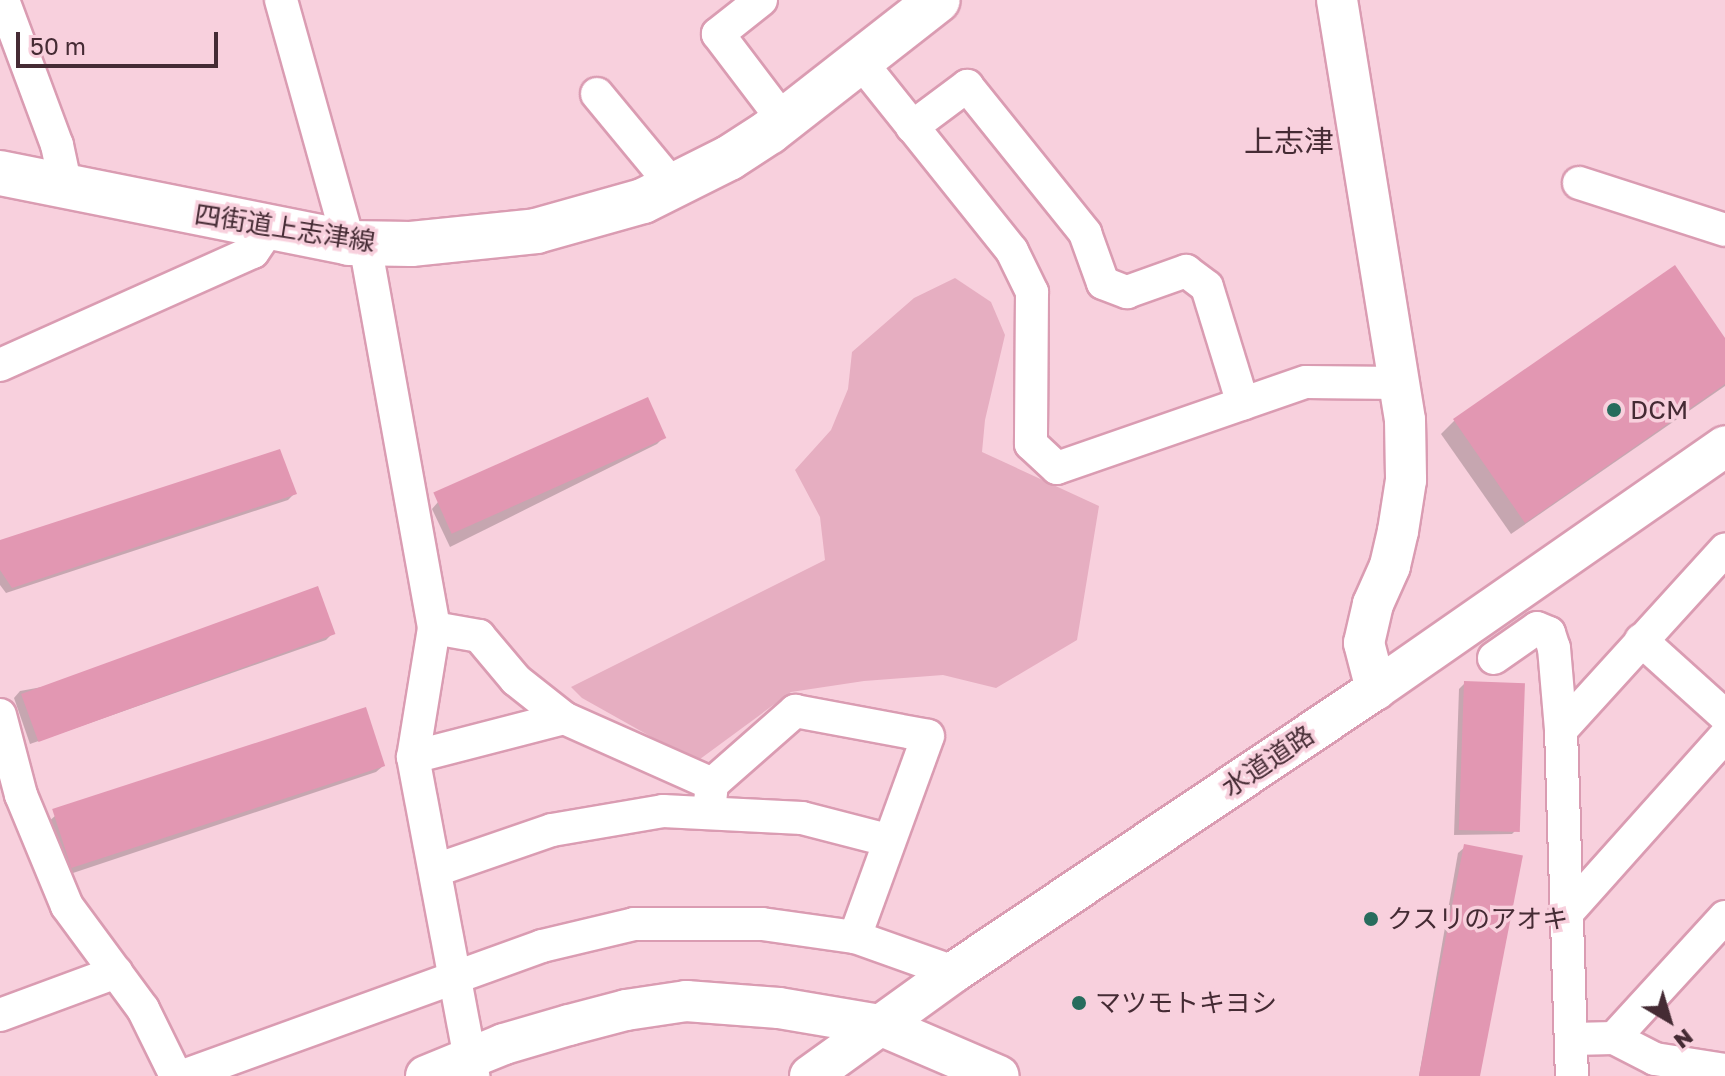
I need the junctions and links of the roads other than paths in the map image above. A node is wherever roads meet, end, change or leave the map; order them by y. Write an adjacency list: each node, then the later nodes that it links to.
1 (3, 0): 12 (street)
2 (761, 0): 8 (street)
3 (938, 0): 6 (main road, 四街道上志津線)
4 (1337, 0): 18 (street)
5 (289, 2): 16 (street)
6 (860, 61): 8 (main road, 四街道上志津線); 9 (street)
7 (597, 94): 13 (street)
8 (784, 121): 13 (main road, 四街道上志津線)
9 (912, 127): 19 (street); 19 (street)
10 (0, 173): 12 (main road, 四街道上志津線)
11 (1579, 183): 15 (street)
12 (66, 187): 14 (main road, 四街道上志津線)
13 (674, 187): 16 (main road, 四街道上志津線)
14 (269, 228): 16 (main road, 四街道上志津線); 17 (street)
15 (1725, 230)
16 (357, 243): 22 (street)
17 (0, 365)
18 (1399, 383): 19 (street); 25 (street)
19 (1243, 404)
20 (1725, 446): 25 (street, 水道道路)
21 (1725, 550): 23 (street)
22 (434, 628): 28 (street); 31 (street)
23 (1641, 640): 27 (street); 29 (street)
24 (1494, 658): 29 (street)
25 (1376, 689): 39 (street, 水道道路)
26 (0, 715): 38 (street)
27 (1725, 716)
28 (564, 718): 31 (street); 32 (street)
29 (1561, 730): 35 (street)
30 (1725, 736): 35 (street)
31 (413, 757): 34 (street)
32 (711, 798): 33 (street); 33 (street); 34 (street)
33 (887, 840): 37 (street)
34 (436, 870): 40 (street)
35 (1565, 915): 44 (street)
36 (1725, 917): 43 (street)
37 (855, 937): 39 (street); 40 (street)
38 (116, 972): 41 (street); 47 (street)
39 (954, 972): 42 (street, 水道道路)
40 (454, 977): 45 (street); 48 (street)
41 (0, 1015)
42 (880, 1025): 45 (street); 50 (street, 水道道路); 51 (street)
43 (1614, 1038): 44 (street); 46 (street)
44 (1573, 1039): 52 (street)
45 (472, 1067): 49 (street)
46 (1725, 1070)
47 (176, 1076)
48 (183, 1076)
49 (426, 1076)
50 (810, 1076)
51 (999, 1076)
52 (1572, 1076)

